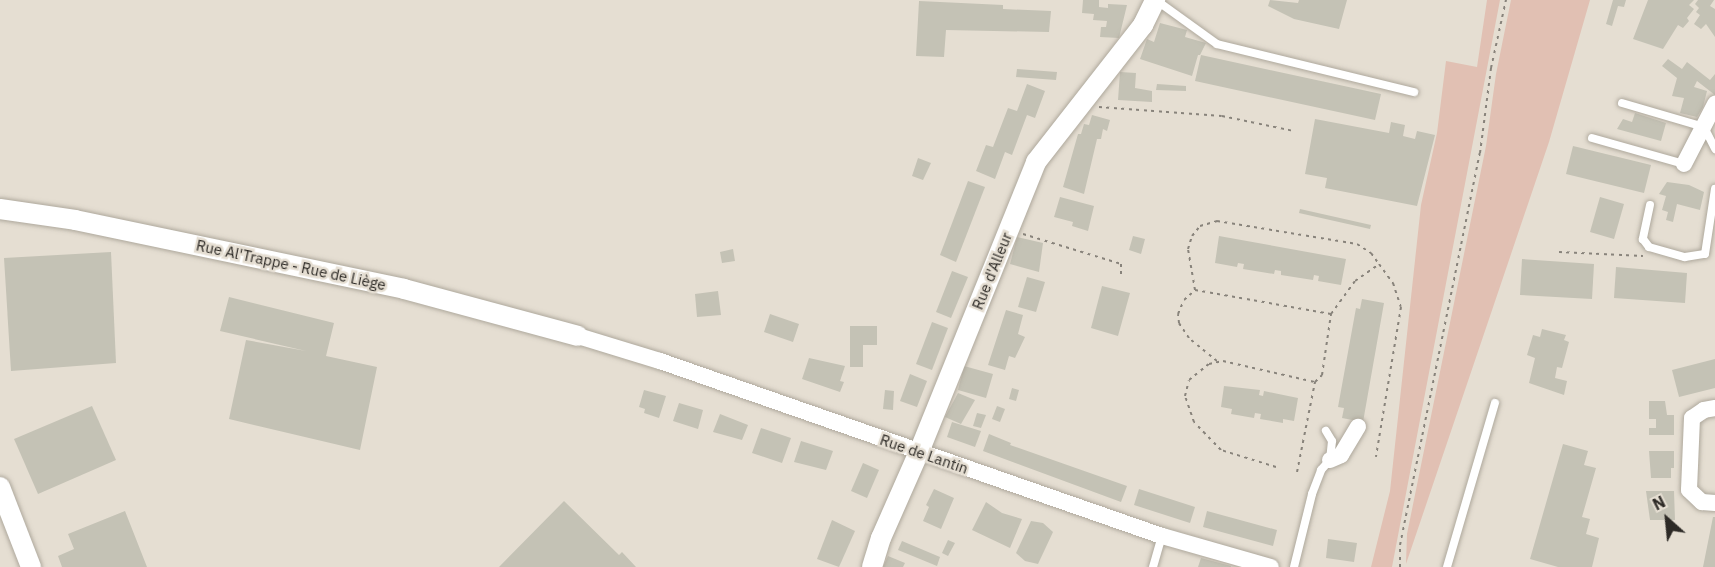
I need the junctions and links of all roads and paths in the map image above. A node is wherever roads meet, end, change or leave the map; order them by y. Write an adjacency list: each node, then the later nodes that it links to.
1 (1156, 0): 3 (lane); 4 (street, Rue d'Alleur)
2 (1506, 0): 42 (path)
3 (1414, 92)
4 (1083, 100): 8 (path); 15 (street, Rue d'Alleur)
5 (1622, 103): 7 (lane)
6 (1715, 104): 7 (street)
7 (1704, 127): 10 (lane); 11 (street)
8 (1294, 131)
9 (1592, 138): 11 (lane)
10 (1715, 149)
11 (1684, 164)
12 (1715, 189): 16 (lane)
13 (1650, 205): 16 (lane)
14 (0, 209): 22 (street, Rue Al'Trappe - Rue de Liège)
15 (1009, 229): 19 (path); 29 (street, Rue d'Alleur)
16 (1654, 248): 17 (path)
17 (1559, 252)
18 (1379, 264): 20 (path); 21 (path); 30 (path)
19 (1121, 275)
20 (1195, 290): 21 (path); 23 (path)
21 (1331, 314): 24 (path)
22 (578, 336): 29 (street, Rue de Lantin)
23 (1217, 362): 24 (path); 32 (path)
24 (1315, 382): 33 (path)
25 (1495, 403): 43 (lane)
26 (1715, 408): 35 (street)
27 (1358, 427): 31 (street)
28 (1326, 431): 31 (lane)
29 (919, 452): 36 (street, Rue de Lantin); 38 (street, Rue d'Alleur)
30 (1376, 457)
31 (1330, 460): 41 (lane)
32 (1276, 467)
33 (1297, 472)
34 (0, 487): 37 (street)
35 (1715, 503)
36 (1161, 536): 39 (lane); 40 (street, Rue de Lantin)
37 (32, 567)
38 (872, 567)
39 (1153, 567)
40 (1271, 567)
41 (1294, 567)
42 (1400, 567)
43 (1447, 567)

